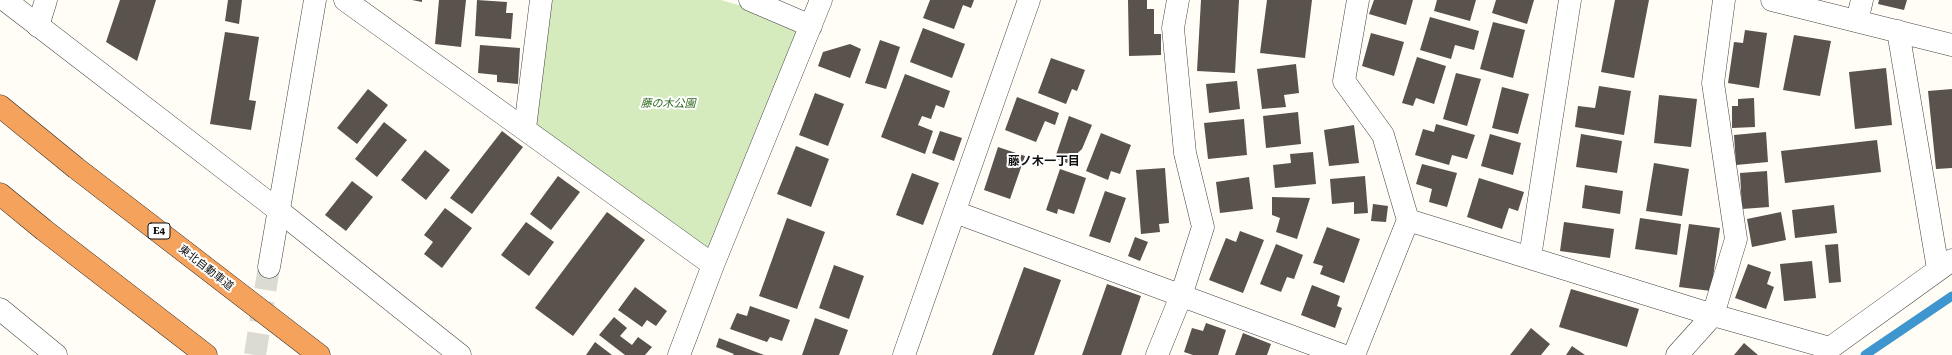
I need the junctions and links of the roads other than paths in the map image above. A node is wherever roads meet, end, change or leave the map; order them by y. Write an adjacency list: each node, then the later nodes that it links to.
1 (5, 0): 16 (street)
2 (46, 0): 16 (street)
3 (315, 0): 23 (street)
4 (345, 0): 21 (street)
5 (541, 0): 21 (street)
6 (750, 0): 17 (street)
7 (821, 0): 17 (street)
8 (1029, 0): 24 (street)
9 (1178, 0): 30 (street)
10 (1358, 0): 25 (street)
11 (1570, 0): 26 (street)
12 (1724, 0): 32 (street)
13 (1772, 0): 15 (street)
14 (1862, 0): 15 (street)
15 (1857, 21): 18 (street)
16 (38, 26): 23 (street)
17 (811, 26): 28 (street)
18 (1898, 31): 19 (street); 27 (street)
19 (1952, 45)
20 (0, 106): 35 (highway, 東北自動車道 / E4)
21 (525, 128): 28 (street)
22 (0, 194): 34 (highway)
23 (278, 210): 29 (street); 36 (street)
24 (955, 212): 30 (street); 38 (street)
25 (1408, 220): 26 (street); 41 (street)
26 (1530, 257): 32 (street)
27 (1945, 264): 32 (street)
28 (713, 265): 37 (street)
29 (269, 267)
30 (1181, 296): 39 (street); 40 (street)
31 (0, 309): 33 (street)
32 (1713, 315): 42 (street)
33 (56, 355)
34 (206, 355)
35 (319, 355)
36 (460, 355)
37 (679, 355)
38 (904, 355)
39 (1157, 355)
40 (1342, 355)
41 (1354, 355)
42 (1677, 355)

